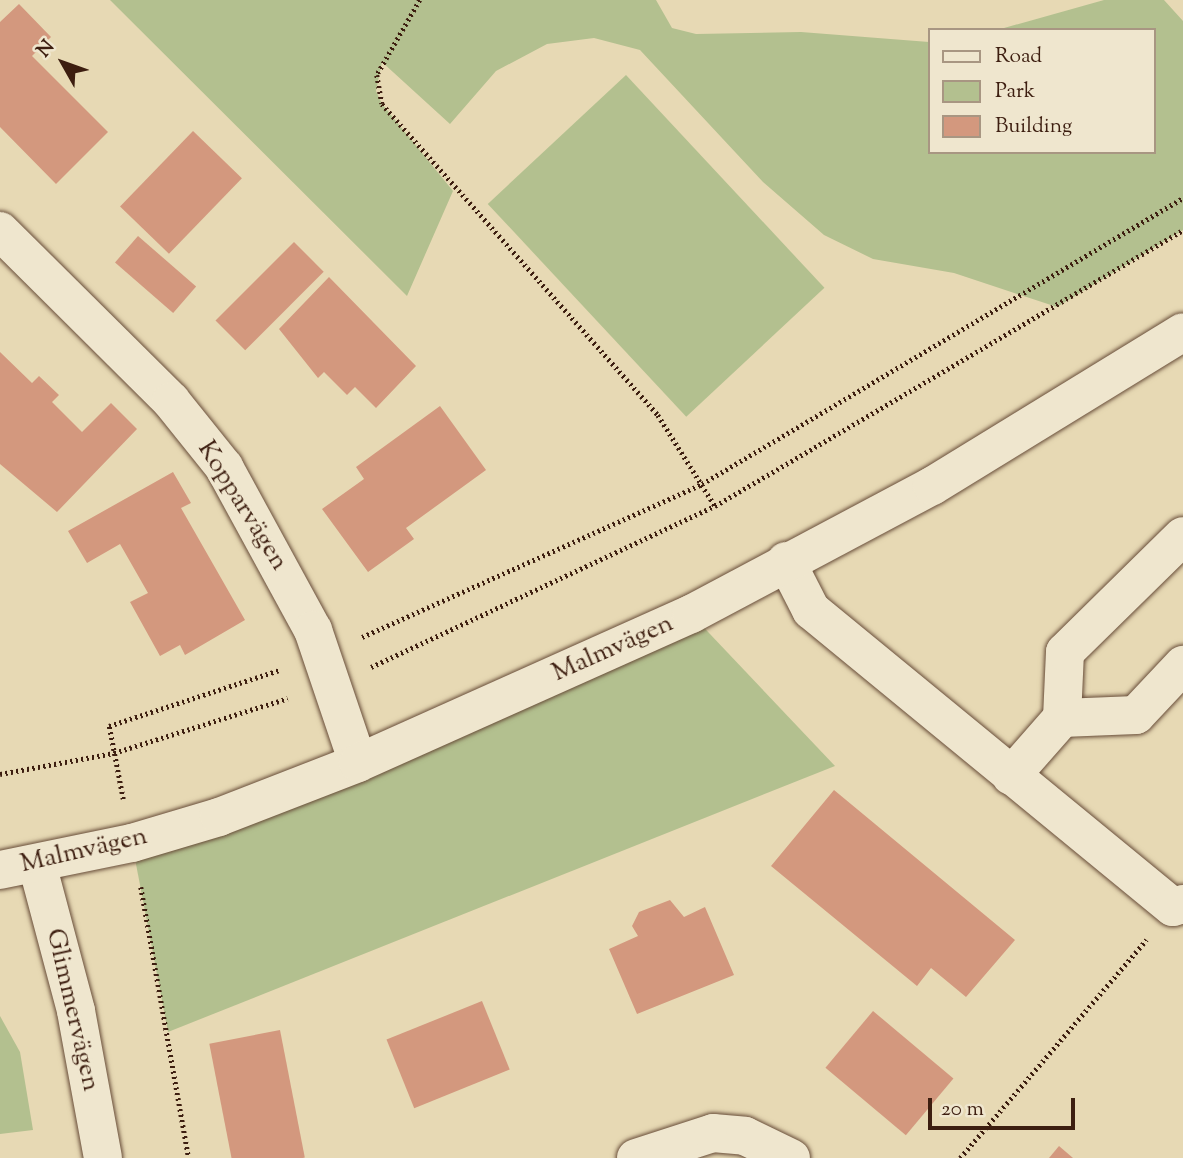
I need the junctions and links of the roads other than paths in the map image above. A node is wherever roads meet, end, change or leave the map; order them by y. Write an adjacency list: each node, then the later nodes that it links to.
1 (0, 231): 7 (street, Kopparvägen)
2 (1183, 332): 4 (street, Malmvägen)
3 (1183, 536): 6 (street)
4 (786, 561): 7 (street, Malmvägen); 8 (street)
5 (1183, 665): 6 (street)
6 (1062, 718): 8 (street)
7 (358, 763): 9 (street, Malmvägen)
8 (1011, 776): 11 (street)
9 (37, 864): 10 (street, Malmvägen); 12 (street, Glimmervägen)
10 (0, 870)
11 (1169, 916)
12 (103, 1158)
13 (636, 1158): 14 (street)
14 (791, 1158)

